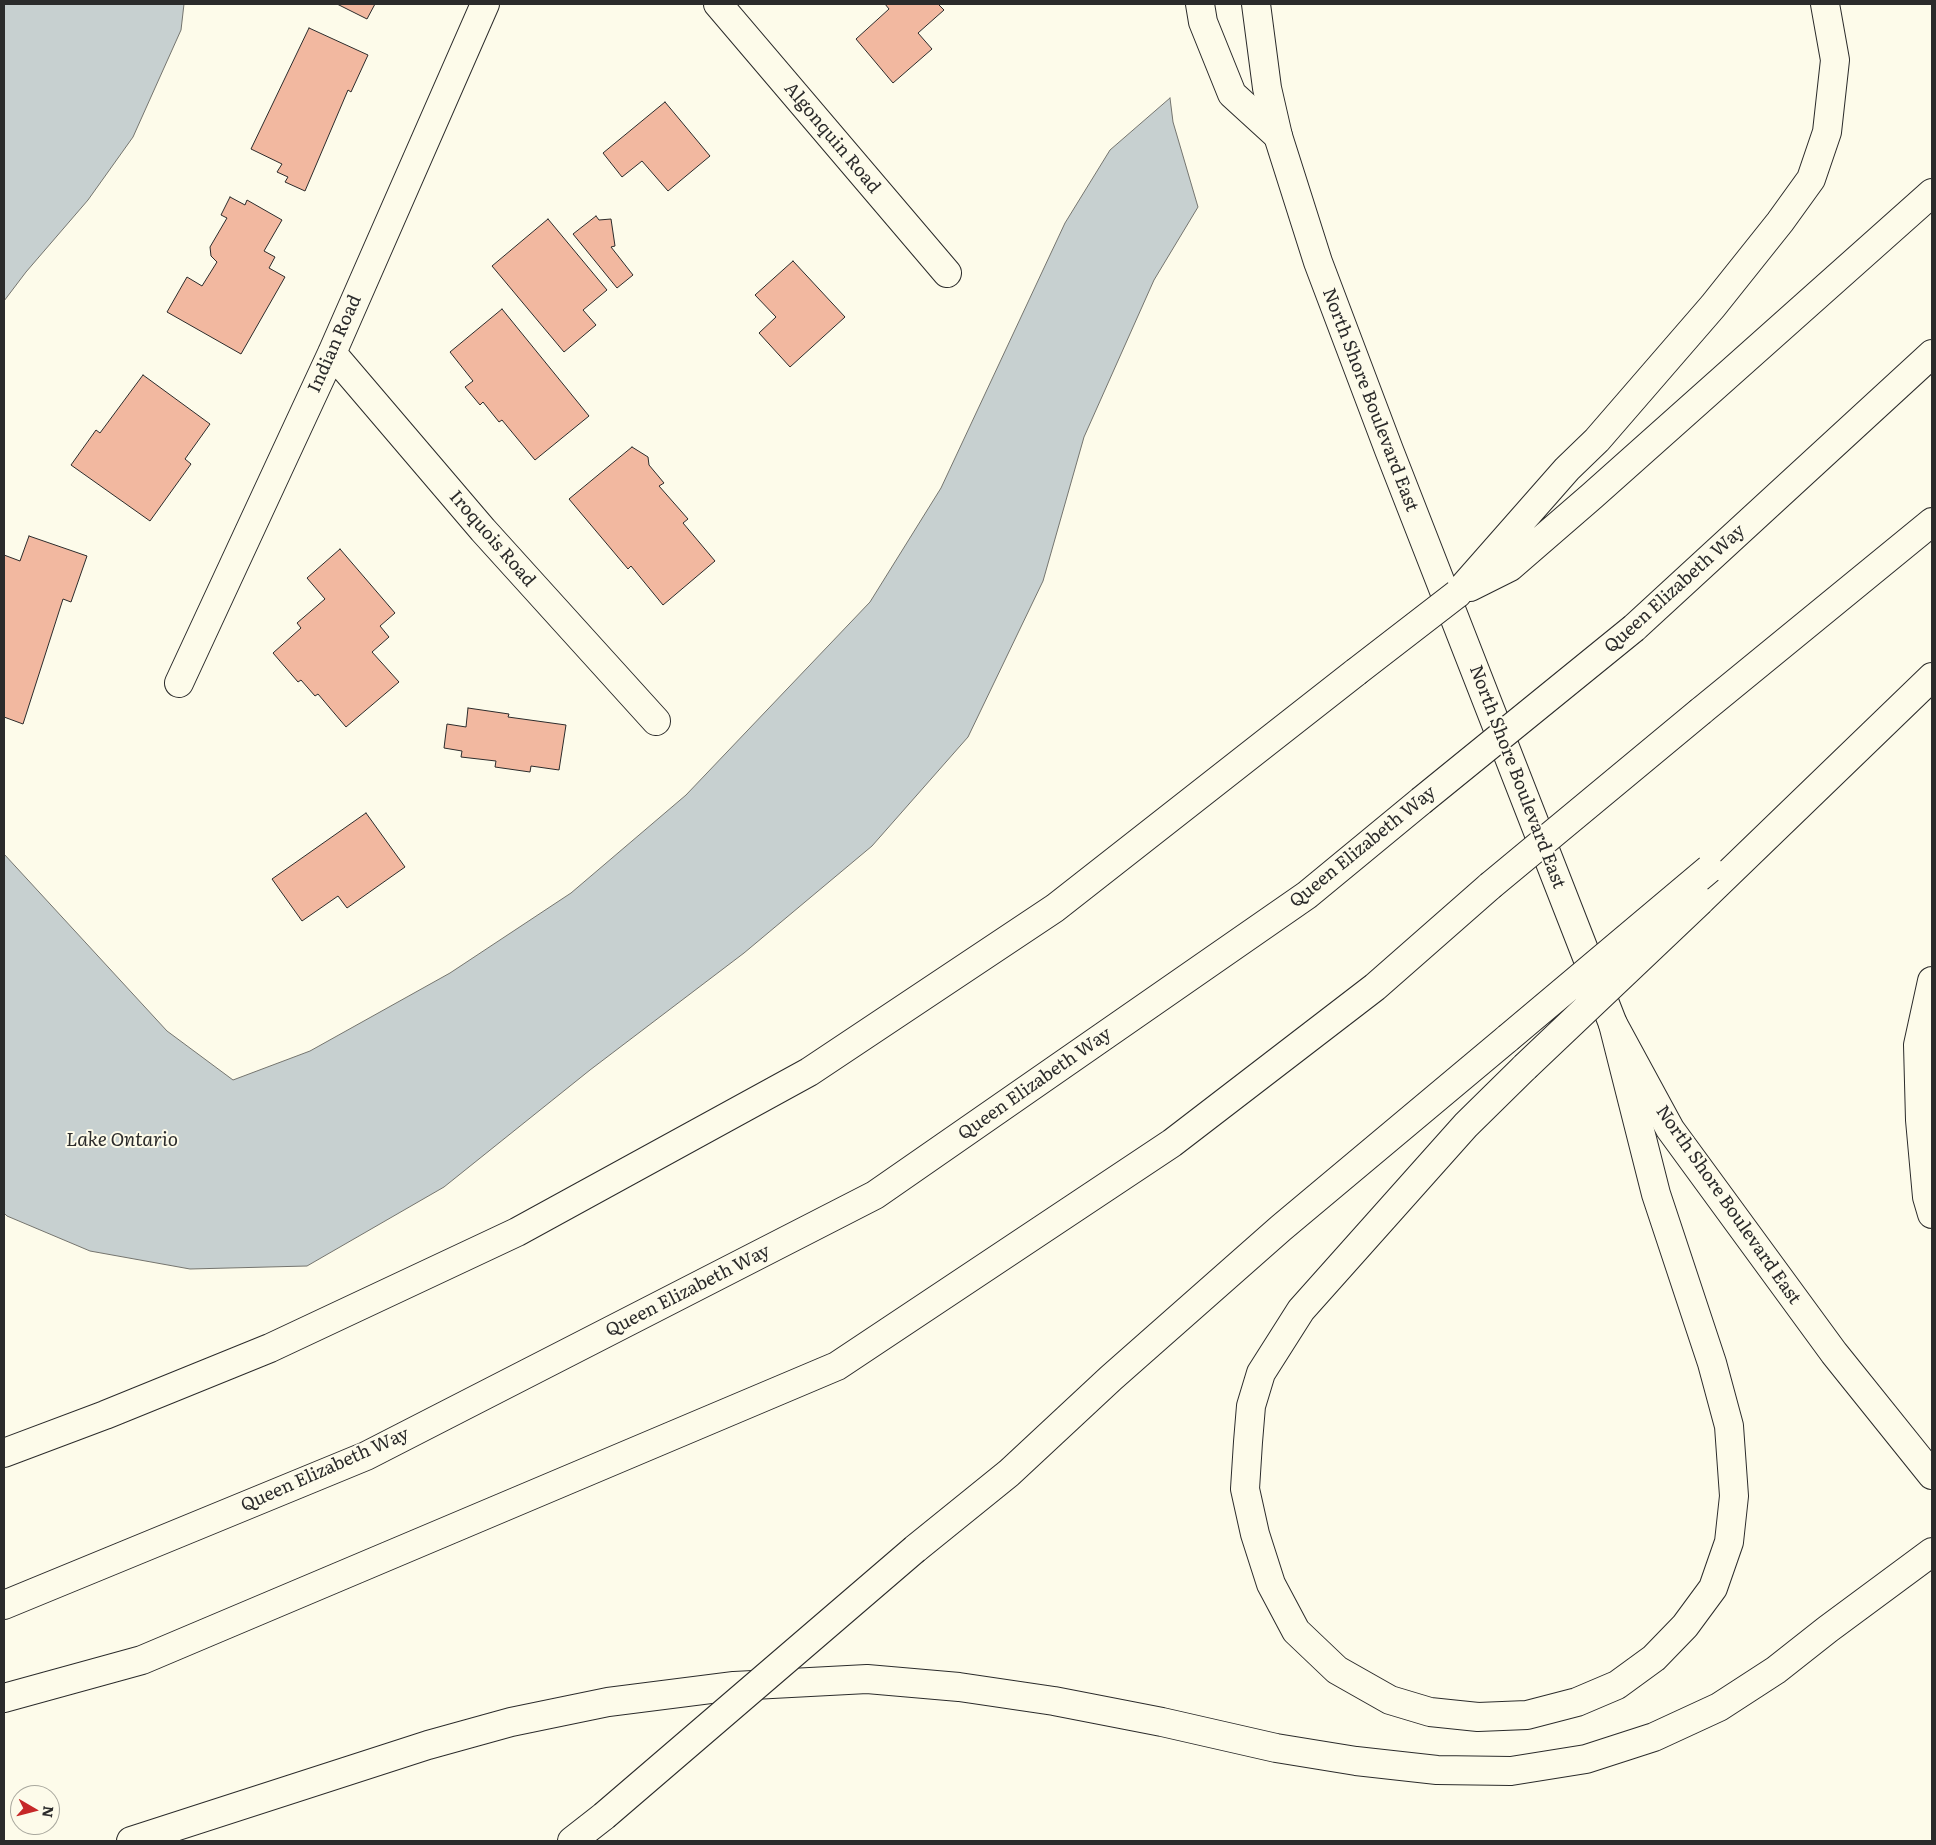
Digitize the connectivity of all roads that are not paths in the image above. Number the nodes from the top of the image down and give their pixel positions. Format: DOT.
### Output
graph roads {
  1 [pos="485,4"];
  2 [pos="718,4"];
  3 [pos="1200,4"];
  4 [pos="1256,4"];
  5 [pos="1825,4"];
  6 [pos="1278,136"];
  7 [pos="1932,193"];
  8 [pos="947,273"];
  9 [pos="332,353"];
  10 [pos="1932,354"];
  11 [pos="1932,522"];
  12 [pos="1457,594"];
  13 [pos="1932,677"];
  14 [pos="179,682"];
  15 [pos="1898,710"];
  16 [pos="656,721"];
  17 [pos="1932,981"];
  18 [pos="1613,1024"];
  19 [pos="1932,1214"];
  20 [pos="4,1453"];
  21 [pos="1932,1475"];
  22 [pos="1932,1552"];
  23 [pos="4,1605"];
  24 [pos="4,1698"];
  25 [pos="131,1841"];
  26 [pos="572,1841"];
  1 -- 9 [label="main road, Indian Road"];
  2 -- 8 [label="main road, Algonquin Road"];
  3 -- 6 [label="main road"];
  4 -- 6 [label="main road, North Shore Boulevard East"];
  5 -- 12 [label="main road"];
  6 -- 18 [label="main road, North Shore Boulevard East"];
  7 -- 12 [label="main road"];
  9 -- 14 [label="main road, Indian Road"];
  9 -- 16 [label="main road, Iroquois Road"];
  10 -- 23 [label="main road, Queen Elizabeth Way, bridge"];
  11 -- 24 [label="main road, bridge"];
  12 -- 20 [label="main road, bridge"];
  13 -- 15 [label="main road"];
  15 -- 18 [label="main road, bridge"];
  15 -- 26 [label="main road, bridge"];
  17 -- 19 [label="main road"];
  18 -- 21 [label="main road, North Shore Boulevard East"];
  22 -- 25 [label="main road"];
}
